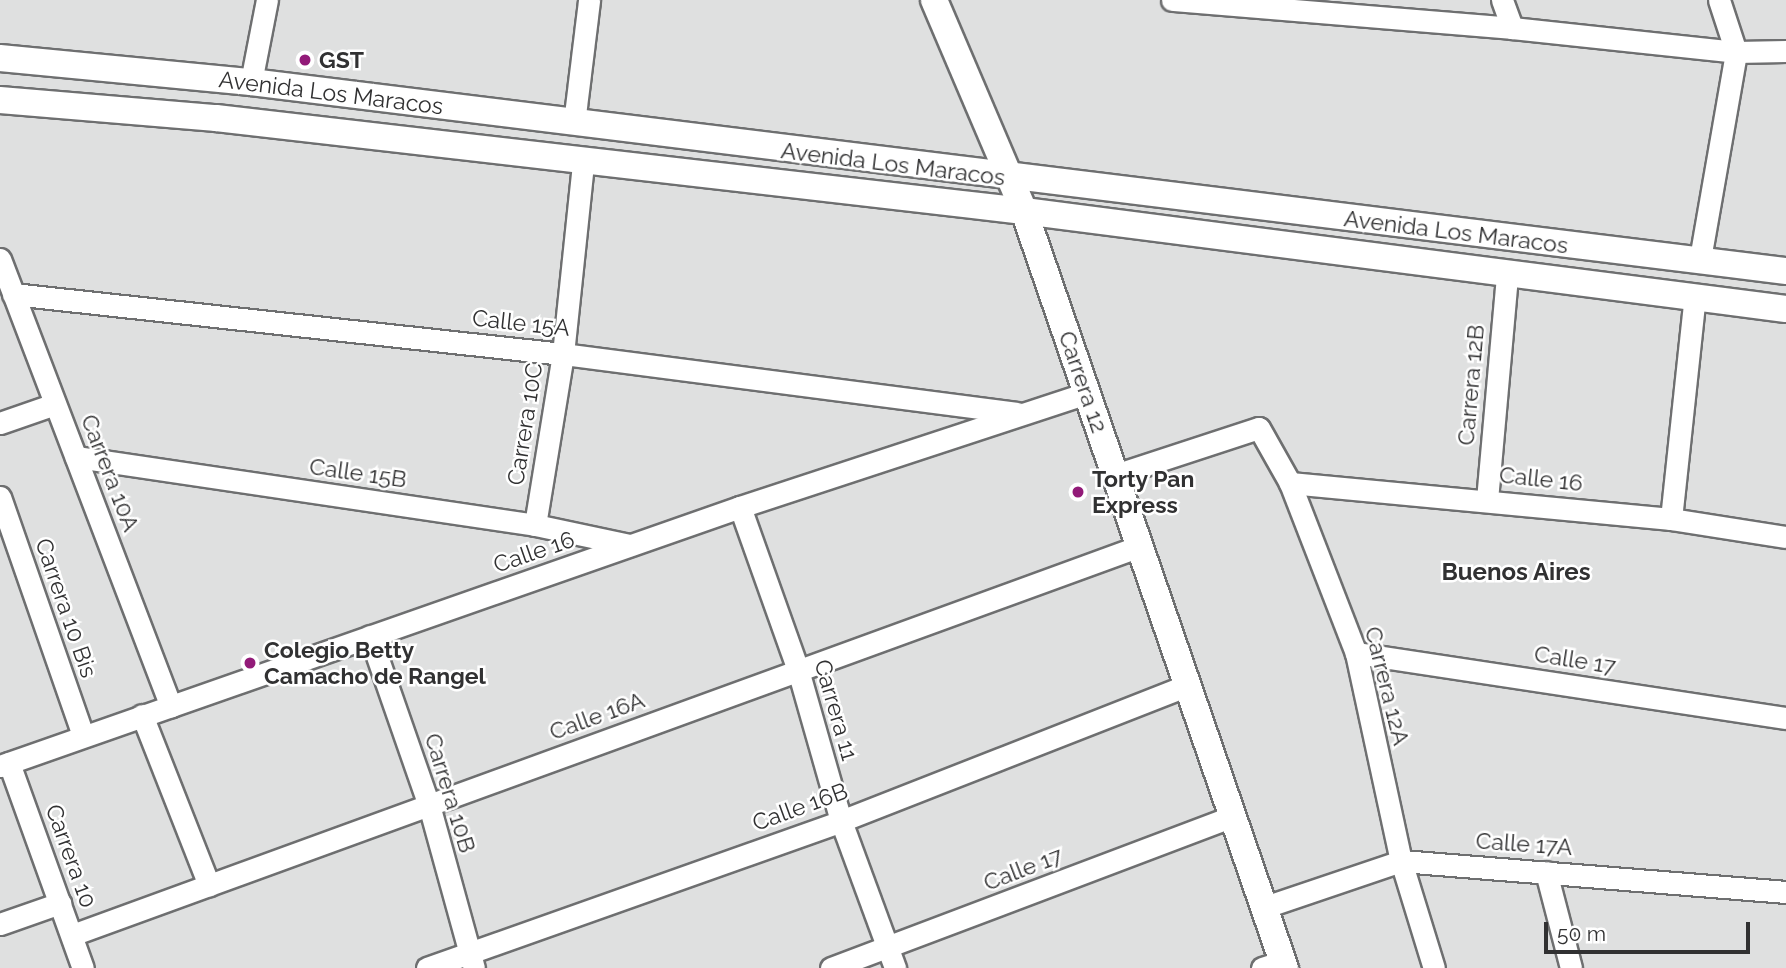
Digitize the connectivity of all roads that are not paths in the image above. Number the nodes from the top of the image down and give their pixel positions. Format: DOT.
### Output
graph roads {
  1 [pos="267,0"];
  2 [pos="589,0"];
  3 [pos="934,0"];
  4 [pos="1172,0"];
  5 [pos="1502,0"];
  6 [pos="1720,0"];
  7 [pos="1512,28"];
  8 [pos="1781,47"];
  9 [pos="1736,52"];
  10 [pos="0,58"];
  11 [pos="251,82"];
  12 [pos="0,100"];
  13 [pos="574,123"];
  14 [pos="583,164"];
  15 [pos="1010,178"];
  16 [pos="1024,211"];
  17 [pos="0,259"];
  18 [pos="1700,260"];
  19 [pos="1786,271"];
  20 [pos="1507,275"];
  21 [pos="13,295"];
  22 [pos="1695,296"];
  23 [pos="1786,309"];
  24 [pos="563,354"];
  25 [pos="1087,393"];
  26 [pos="55,404"];
  27 [pos="1022,414"];
  28 [pos="0,423"];
  29 [pos="76,457"];
  30 [pos="1115,475"];
  31 [pos="1290,483"];
  32 [pos="0,496"];
  33 [pos="1487,500"];
  34 [pos="740,507"];
  35 [pos="1671,519"];
  36 [pos="535,526"];
  37 [pos="1786,537"];
  38 [pos="632,545"];
  39 [pos="1140,545"];
  40 [pos="370,636"];
  41 [pos="1356,653"];
  42 [pos="798,670"];
  43 [pos="1188,685"];
  44 [pos="171,706"];
  45 [pos="142,715"];
  46 [pos="1786,718"];
  47 [pos="83,736"];
  48 [pos="5,764"];
  49 [pos="429,805"];
  50 [pos="1233,816"];
  51 [pos="841,821"];
  52 [pos="1401,861"];
  53 [pos="1546,872"];
  54 [pos="209,885"];
  55 [pos="1786,892"];
  56 [pos="60,903"];
  57 [pos="1265,907"];
  58 [pos="0,925"];
  59 [pos="72,935"];
  60 [pos="891,958"];
  61 [pos="471,960"];
  62 [pos="1277,966"];
  63 [pos="83,968"];
  64 [pos="427,968"];
  65 [pos="831,968"];
  66 [pos="1434,968"];
  67 [pos="1571,968"];
  1 -- 11 [label="street"];
  2 -- 13 [label="street"];
  3 -- 15 [label="street, Carrera 12"];
  4 -- 7 [label="street"];
  5 -- 7 [label="street"];
  6 -- 9 [label="street"];
  7 -- 9 [label="street"];
  8 -- 9 [label="street"];
  9 -- 18 [label="street"];
  10 -- 11 [label="street, Avenida Los Maracos"];
  11 -- 13 [label="street, Avenida Los Maracos"];
  12 -- 14 [label="street, Avenida Los Maracos"];
  13 -- 15 [label="street, Avenida Los Maracos"];
  14 -- 16 [label="street, Avenida Los Maracos"];
  14 -- 24 [label="street, Carrera 10C"];
  15 -- 16 [label="street, Carrera 12"];
  15 -- 18 [label="street, Avenida Los Maracos"];
  16 -- 20 [label="street, Avenida Los Maracos"];
  16 -- 25 [label="street, Carrera 12"];
  17 -- 21 [label="street, Carrera 10A"];
  18 -- 19 [label="street, Avenida Los Maracos"];
  20 -- 22 [label="street, Avenida Los Maracos"];
  20 -- 33 [label="street, Carrera 12B"];
  21 -- 24 [label="street, Calle 15A"];
  21 -- 26 [label="street, Carrera 10A"];
  22 -- 23 [label="street, Avenida Los Maracos"];
  22 -- 35 [label="street"];
  24 -- 27 [label="street, Calle 15A"];
  24 -- 36 [label="street, Carrera 10C"];
  25 -- 27 [label="street, Calle 16"];
  25 -- 30 [label="street, Carrera 12"];
  26 -- 28 [label="street"];
  26 -- 29 [label="street, Carrera 10A"];
  27 -- 34 [label="street, Calle 16"];
  29 -- 36 [label="street, Calle 15B"];
  29 -- 44 [label="street, Carrera 10A"];
  30 -- 31 [label="street, Carrera 12A"];
  30 -- 39 [label="street, Carrera 12"];
  31 -- 33 [label="street, Calle 16"];
  31 -- 41 [label="street, Carrera 12A"];
  32 -- 47 [label="street, Carrera 10 Bis"];
  33 -- 35 [label="street, Calle 16"];
  34 -- 38 [label="street, Calle 16"];
  34 -- 42 [label="street, Carrera 11"];
  35 -- 37 [label="street, Calle 16"];
  36 -- 38 [label="street, Calle 15B"];
  38 -- 40 [label="street, Calle 16"];
  39 -- 42 [label="street, Calle 16A"];
  39 -- 43 [label="street, Carrera 12"];
  40 -- 44 [label="street, Calle 16"];
  40 -- 49 [label="street, Carrera 10B"];
  41 -- 46 [label="street, Calle 17"];
  41 -- 52 [label="street, Carrera 12A"];
  42 -- 49 [label="street, Calle 16A"];
  42 -- 51 [label="street, Carrera 11"];
  43 -- 50 [label="street, Carrera 12"];
  43 -- 51 [label="street, Calle 16B"];
  44 -- 45 [label="street, Calle 16"];
  45 -- 47 [label="street, Calle 16"];
  45 -- 54 [label="street"];
  47 -- 48 [label="street, Calle 16"];
  48 -- 56 [label="street, Carrera 10"];
  49 -- 54 [label="street, Calle 16A"];
  49 -- 61 [label="street, Carrera 10B"];
  50 -- 57 [label="street, Carrera 12"];
  50 -- 60 [label="street, Calle 17"];
  51 -- 60 [label="street, Carrera 11"];
  51 -- 61 [label="street, Calle 16B"];
  52 -- 53 [label="street, Calle 17A"];
  52 -- 57 [label="street, Calle 17A"];
  52 -- 66 [label="street, Carrera 12A"];
  53 -- 55 [label="street, Calle 17A"];
  53 -- 67 [label="street"];
  54 -- 59 [label="street, Calle 16A"];
  56 -- 58 [label="street"];
  56 -- 59 [label="street, Carrera 10"];
  57 -- 62 [label="street, Carrera 12"];
  59 -- 63 [label="street, Carrera 10"];
  60 -- 65 [label="street, Calle 17"];
  61 -- 64 [label="street, Calle 16B"];
}
